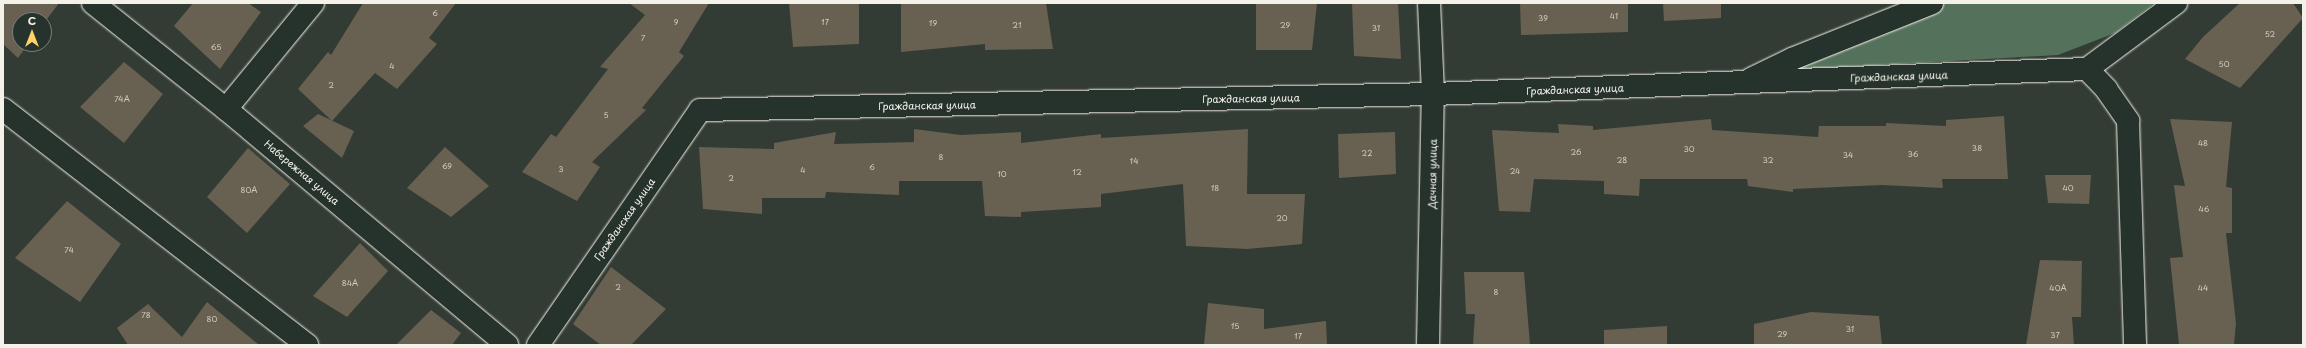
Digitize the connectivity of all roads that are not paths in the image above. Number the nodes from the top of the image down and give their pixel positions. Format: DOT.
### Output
graph roads {
  1 [pos="93,3"];
  2 [pos="313,3"];
  3 [pos="1429,3"];
  4 [pos="1932,3"];
  5 [pos="2176,3"];
  6 [pos="2087,69"];
  7 [pos="1744,82"];
  8 [pos="1433,94"];
  9 [pos="3,109"];
  10 [pos="226,109"];
  11 [pos="307,345"];
  12 [pos="507,345"];
  13 [pos="538,345"];
  14 [pos="1428,345"];
  15 [pos="2135,345"];
  1 -- 10 [label="street, Набережная улица"];
  2 -- 10 [label="street"];
  3 -- 8 [label="street, Дачная улица"];
  4 -- 7 [label="street"];
  5 -- 6 [label="street"];
  6 -- 7 [label="street, Гражданская улица"];
  6 -- 15 [label="street"];
  7 -- 8 [label="street, Гражданская улица"];
  8 -- 13 [label="street, Гражданская улица"];
  8 -- 14 [label="street, Дачная улица"];
  9 -- 11 [label="street"];
  10 -- 12 [label="street, Набережная улица"];
}
